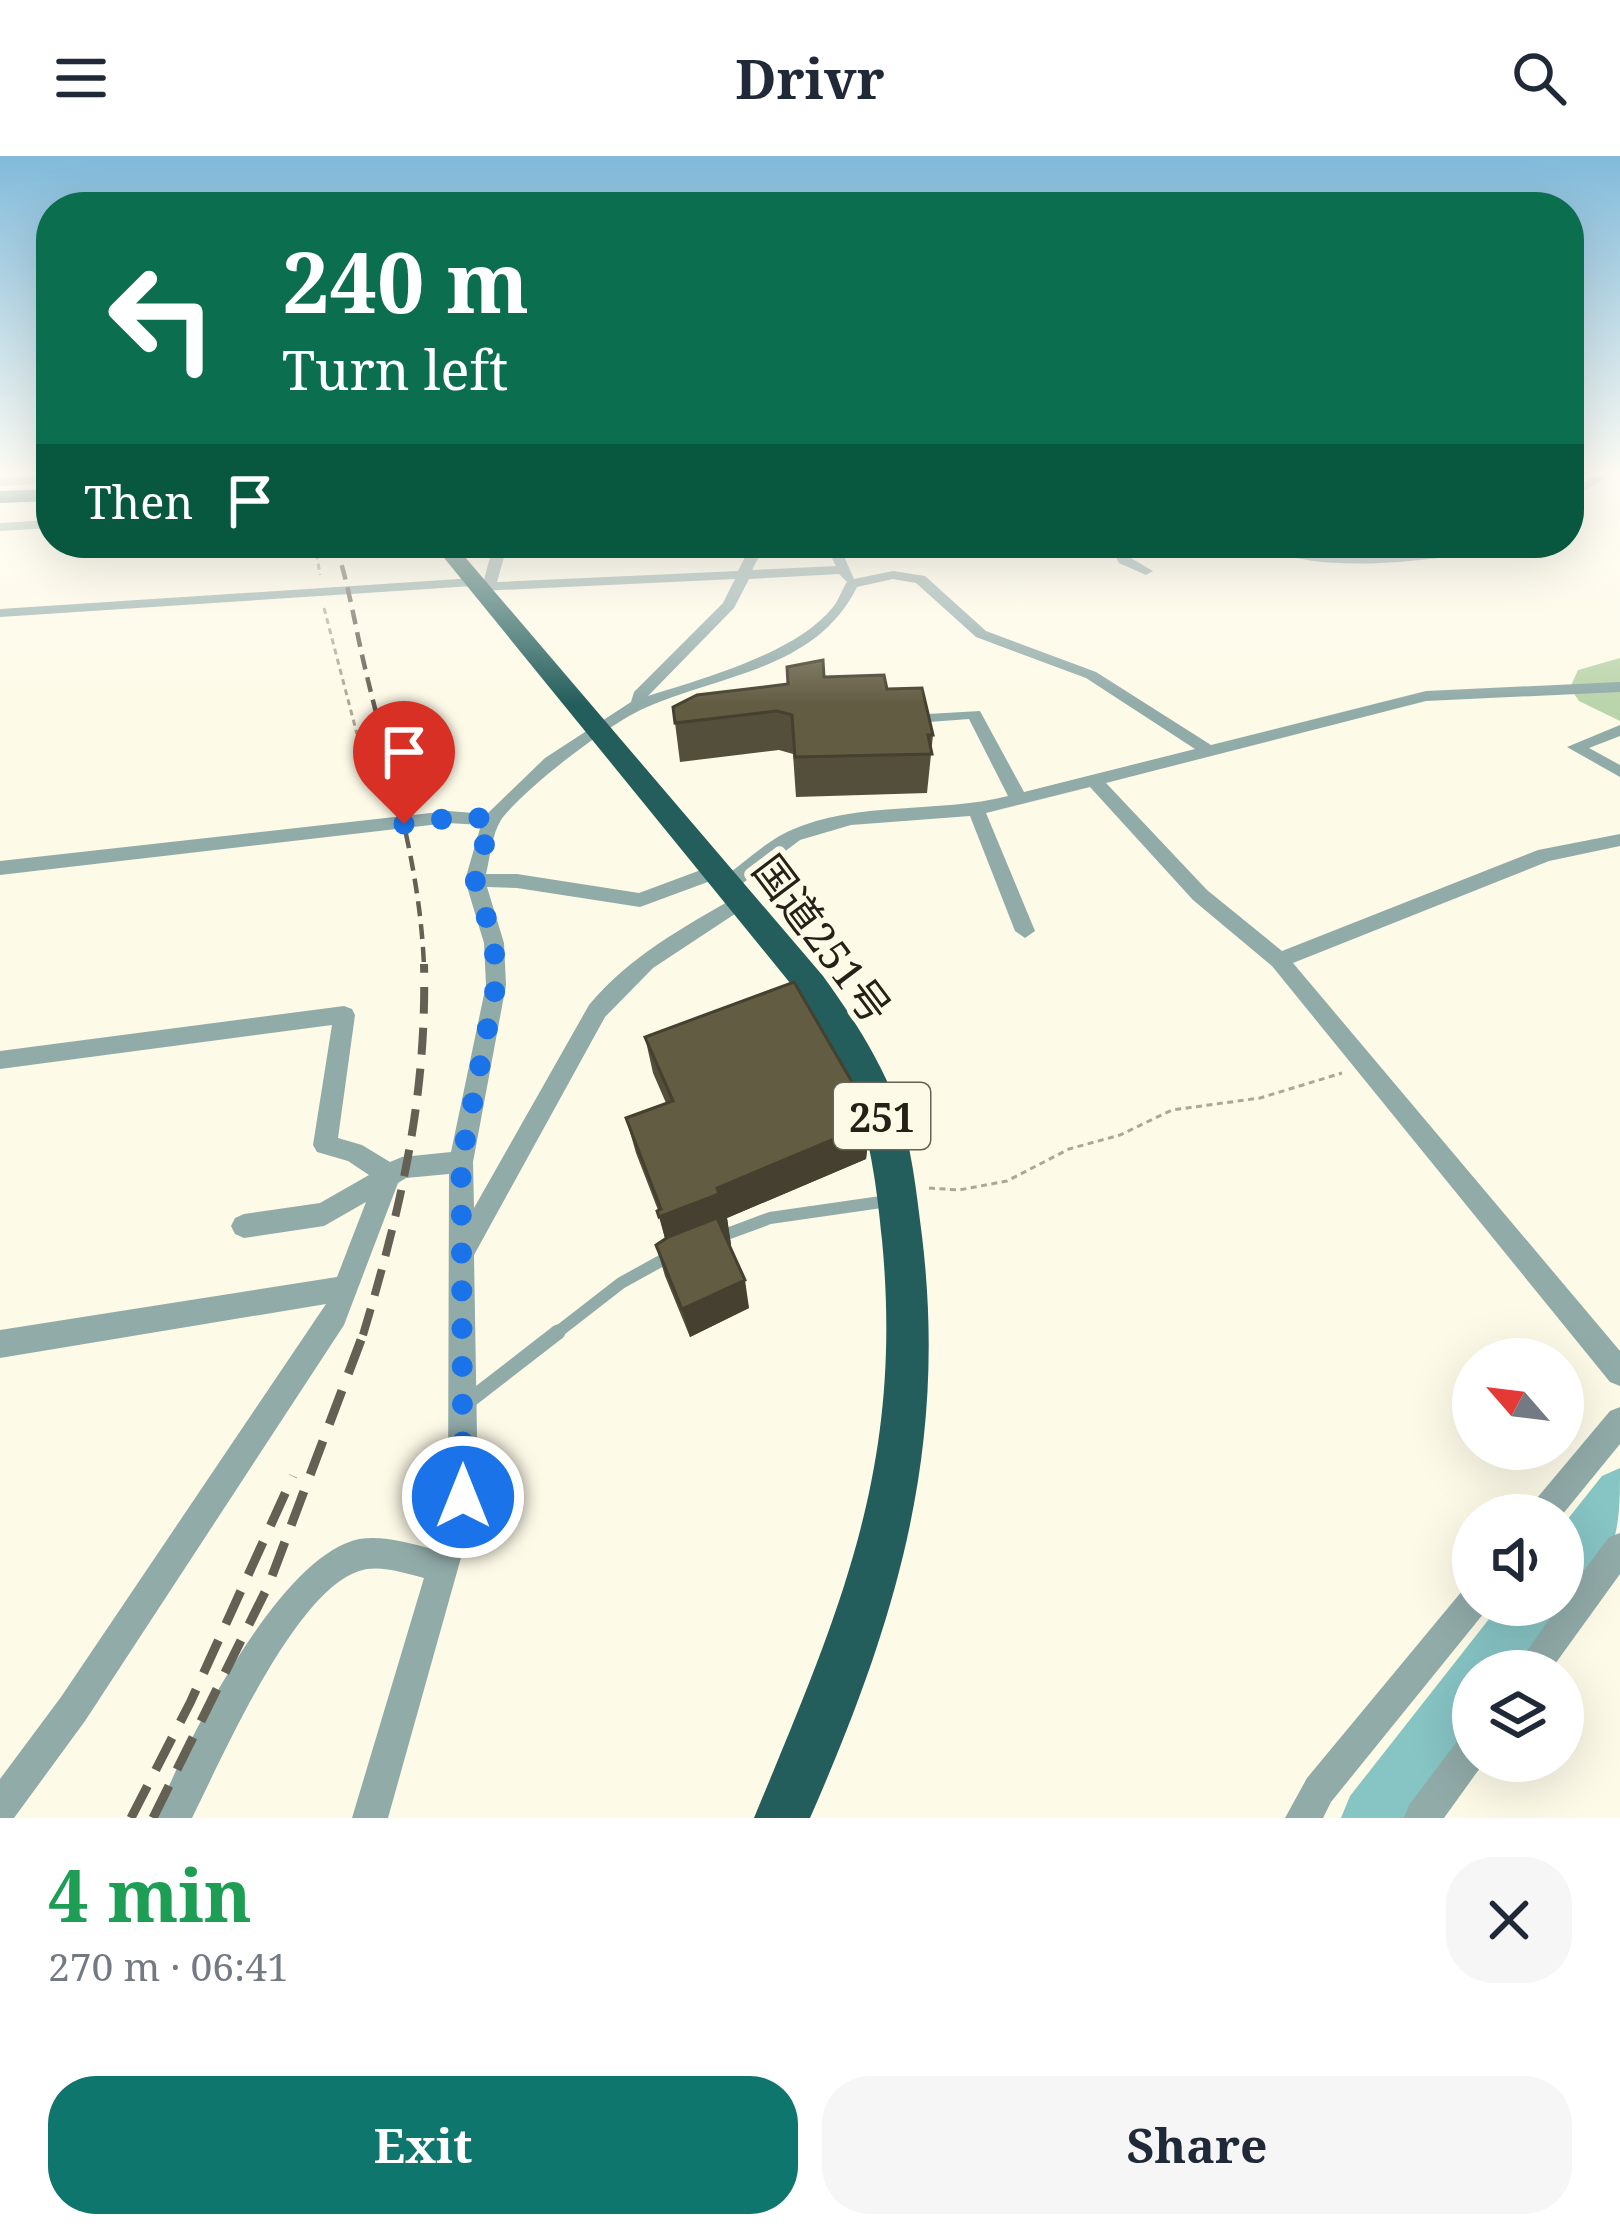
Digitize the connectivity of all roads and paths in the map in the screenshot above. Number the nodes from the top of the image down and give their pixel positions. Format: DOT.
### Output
graph roads {
  1 [pos="316,558"];
  2 [pos="456,558"];
  3 [pos="494,558"];
  4 [pos="751,558"];
  5 [pos="838,558"];
  6 [pos="1123,558"];
  7 [pos="1146,571"];
  8 [pos="743,573"];
  9 [pos="847,577"];
  10 [pos="481,584"];
  11 [pos="319,589"];
  12 [pos="0,614"];
  13 [pos="1620,687"];
  14 [pos="639,704"];
  15 [pos="916,718"];
  16 [pos="598,730"];
  17 [pos="1620,730"];
  18 [pos="358,734"];
  19 [pos="1209,751"];
  20 [pos="1620,772"];
  21 [pos="1094,782"];
  22 [pos="1019,800"];
  23 [pos="976,810"];
  24 [pos="491,820"];
  25 [pos="1620,840"];
  26 [pos="0,868"];
  27 [pos="475,880"];
  28 [pos="730,886"];
  29 [pos="1025,931"];
  30 [pos="1280,960"];
  31 [pos="0,1060"];
  32 [pos="1365,1067"];
  33 [pos="461,1162"];
  34 [pos="389,1174"];
  35 [pos="898,1193"];
  36 [pos="244,1226"];
  37 [pos="694,1247"];
  38 [pos="675,1254"];
  39 [pos="460,1256"];
  40 [pos="347,1288"];
  41 [pos="0,1344"];
  42 [pos="1620,1372"];
  43 [pos="463,1406"];
  44 [pos="1620,1421"];
  45 [pos="1560,1494"];
  46 [pos="1620,1548"];
  47 [pos="445,1567"];
  48 [pos="1453,1626"];
  49 [pos="1545,1650"];
  50 [pos="15,1771"];
  51 [pos="1452,1777"];
  52 [pos="0,1808"];
  53 [pos="172,1818"];
  54 [pos="370,1818"];
  55 [pos="782,1818"];
  56 [pos="1303,1818"];
  57 [pos="1422,1818"];
  1 -- 11 [label="path"];
  2 -- 10 [label="highway, 国道251号 / 251"];
  3 -- 10 [label="street"];
  4 -- 8 [label="street"];
  5 -- 9 [label="street"];
  6 -- 7 [label="street"];
  8 -- 9 [label="street"];
  8 -- 10 [label="street"];
  8 -- 14 [label="street"];
  9 -- 14 [label="street"];
  9 -- 19 [label="street"];
  10 -- 11 [label="street"];
  10 -- 16 [label="highway, 国道251号 / 251"];
  11 -- 12 [label="street"];
  11 -- 18 [label="path"];
  13 -- 19 [label="street"];
  14 -- 16 [label="street"];
  15 -- 22 [label="street"];
  16 -- 24 [label="street"];
  16 -- 28 [label="highway, 国道251号 / 251"];
  17 -- 20 [label="street"];
  19 -- 21 [label="street"];
  21 -- 22 [label="street"];
  21 -- 30 [label="street"];
  22 -- 23 [label="street"];
  23 -- 28 [label="street"];
  23 -- 29 [label="street"];
  24 -- 26 [label="street"];
  24 -- 27 [label="street"];
  25 -- 30 [label="street"];
  27 -- 28 [label="street"];
  27 -- 33 [label="street"];
  28 -- 35 [label="highway, 国道251号 / 251"];
  28 -- 39 [label="street"];
  30 -- 32 [label="street"];
  31 -- 34 [label="street"];
  32 -- 35 [label="path"];
  32 -- 42 [label="street"];
  33 -- 34 [label="street"];
  33 -- 39 [label="street"];
  34 -- 36 [label="street"];
  34 -- 40 [label="street"];
  35 -- 37 [label="lane"];
  35 -- 55 [label="highway, 国道251号 / 251"];
  38 -- 43 [label="lane"];
  39 -- 43 [label="street"];
  40 -- 41 [label="street"];
  40 -- 50 [label="street"];
  43 -- 47 [label="street"];
  44 -- 45 [label="street"];
  46 -- 49 [label="street"];
  47 -- 53 [label="street"];
  47 -- 54 [label="street"];
  48 -- 56 [label="street"];
  50 -- 52 [label="street"];
  51 -- 57 [label="street"];
}
